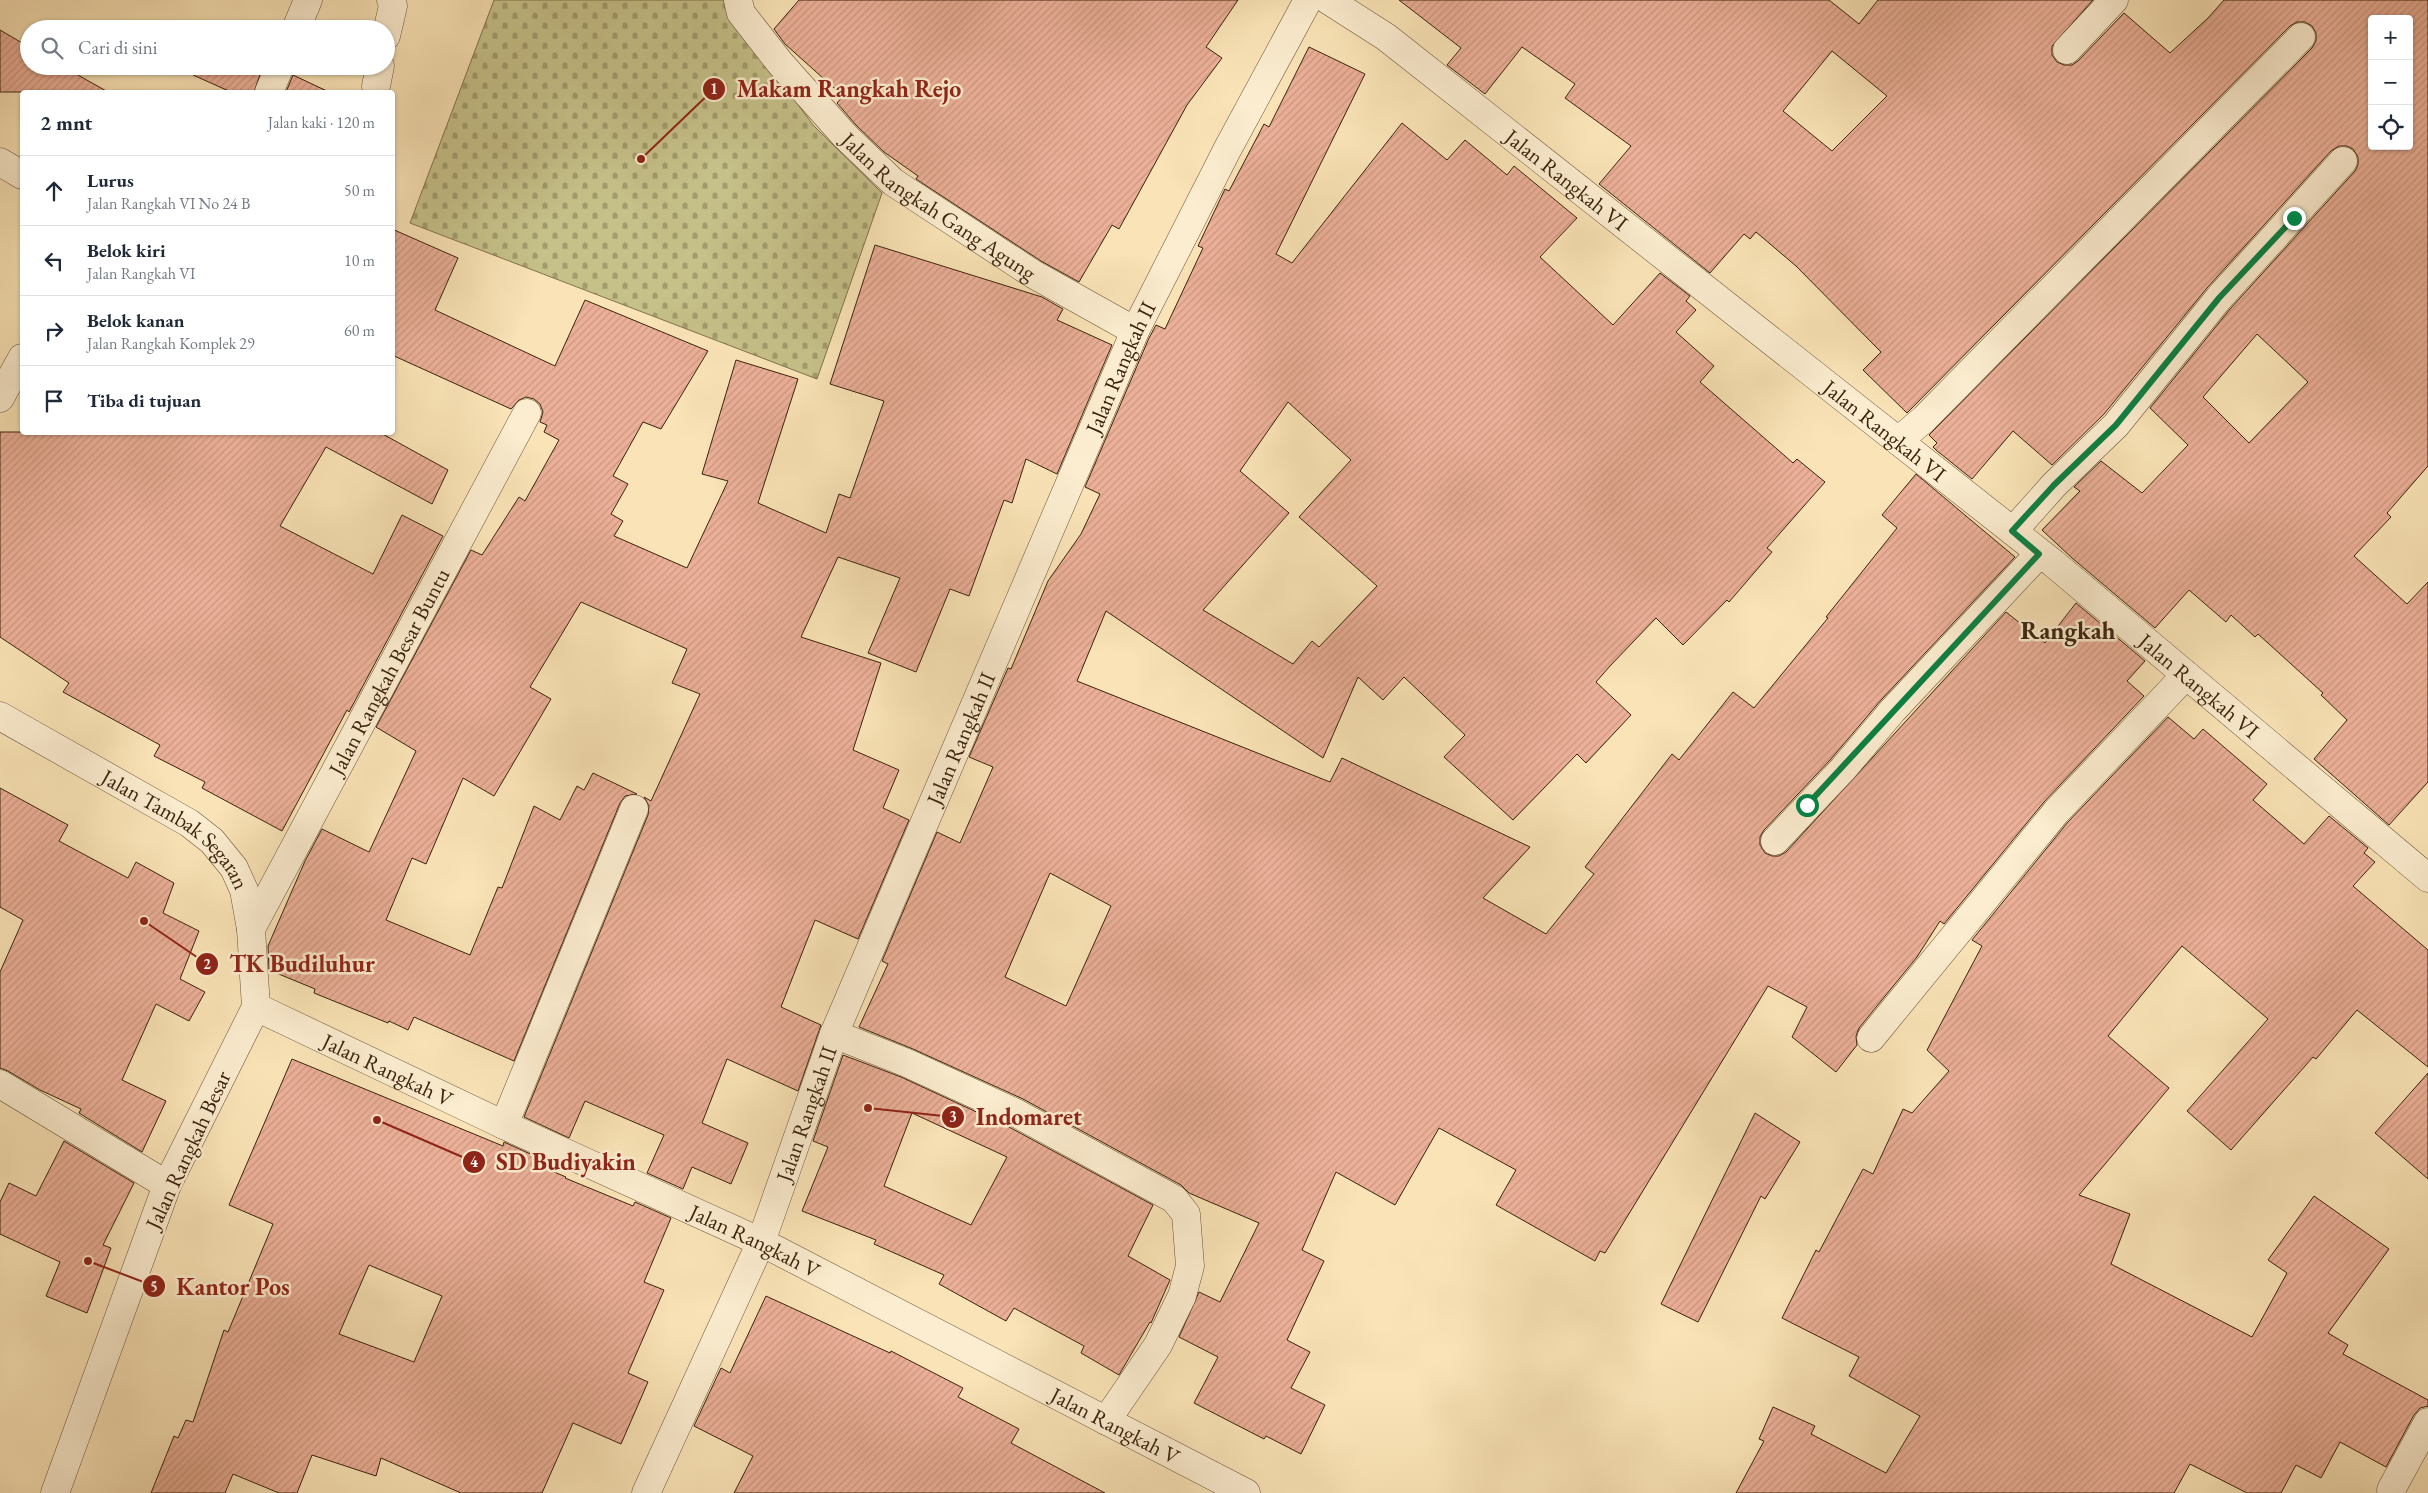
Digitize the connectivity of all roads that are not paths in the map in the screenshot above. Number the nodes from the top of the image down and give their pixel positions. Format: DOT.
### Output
graph roads {
  1 [pos="308,0"];
  2 [pos="391,0"];
  3 [pos="738,0"];
  4 [pos="1328,0"];
  5 [pos="2114,0"];
  6 [pos="1299,4"];
  7 [pos="300,20"];
  8 [pos="389,20"];
  9 [pos="2301,37"];
  10 [pos="2067,50"];
  11 [pos="276,75"];
  12 [pos="270,90"];
  13 [pos="2343,161"];
  14 [pos="0,162"];
  15 [pos="20,175"];
  16 [pos="1135,331"];
  17 [pos="20,362"];
  18 [pos="0,398"];
  19 [pos="527,413"];
  20 [pos="1898,441"];
  21 [pos="2012,531"];
  22 [pos="2039,554"];
  23 [pos="2186,675"];
  24 [pos="0,716"];
  25 [pos="634,809"];
  26 [pos="1774,841"];
  27 [pos="2428,878"];
  28 [pos="251,929"];
  29 [pos="256,1006"];
  30 [pos="834,1034"];
  31 [pos="1871,1038"];
  32 [pos="0,1084"];
  33 [pos="504,1125"];
  34 [pos="167,1185"];
  35 [pos="761,1242"];
  36 [pos="1106,1421"];
  37 [pos="2428,1422"];
  38 [pos="2391,1490"];
  39 [pos="55,1493"];
  40 [pos="646,1493"];
  41 [pos="1246,1493"];
  1 -- 7 [label="street"];
  2 -- 8 [label="street"];
  3 -- 16 [label="street, Jalan Rangkah Gang Agung"];
  4 -- 20 [label="street, Jalan Rangkah VI"];
  5 -- 10 [label="street"];
  6 -- 16 [label="street, Jalan Rangkah II"];
  9 -- 20 [label="street"];
  11 -- 12 [label="street"];
  13 -- 21 [label="street"];
  14 -- 15 [label="street"];
  16 -- 30 [label="street, Jalan Rangkah II"];
  17 -- 18 [label="street"];
  19 -- 28 [label="street, Jalan Rangkah Besar Buntu"];
  20 -- 21 [label="street, Jalan Rangkah VI"];
  21 -- 22 [label="street, Jalan Rangkah VI"];
  22 -- 23 [label="street, Jalan Rangkah VI"];
  22 -- 26 [label="street"];
  23 -- 27 [label="street, Jalan Rangkah VI"];
  23 -- 31 [label="street"];
  24 -- 28 [label="street, Jalan Tambak Segaran"];
  25 -- 33 [label="street"];
  28 -- 29 [label="street, Jalan Tambak Segaran"];
  29 -- 33 [label="street, Jalan Rangkah V"];
  29 -- 34 [label="street, Jalan Rangkah Besar"];
  30 -- 35 [label="street, Jalan Rangkah II"];
  30 -- 36 [label="street"];
  32 -- 34 [label="street"];
  33 -- 35 [label="street, Jalan Rangkah V"];
  34 -- 39 [label="street, Jalan Rangkah Besar"];
  35 -- 36 [label="street, Jalan Rangkah V"];
  35 -- 40 [label="street, Jalan Rangkah II"];
  36 -- 41 [label="street, Jalan Rangkah V"];
  37 -- 38 [label="street"];
}
